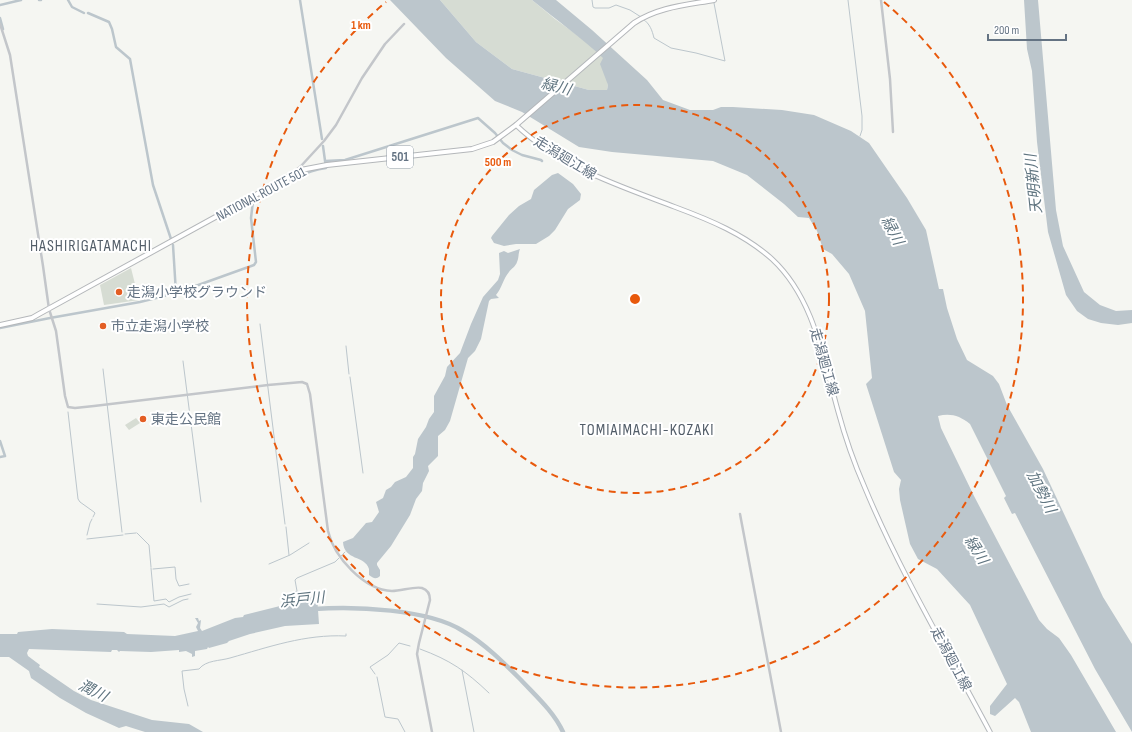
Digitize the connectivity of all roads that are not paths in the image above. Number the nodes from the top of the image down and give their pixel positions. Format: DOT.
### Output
graph roads {
  1 [pos="681,0"];
  2 [pos="714,0"];
  3 [pos="881,0"];
  4 [pos="682,6"];
  5 [pos="0,24"];
  6 [pos="404,24"];
  7 [pos="517,125"];
  8 [pos="893,132"];
  9 [pos="286,178"];
  10 [pos="49,309"];
  11 [pos="0,325"];
  12 [pos="740,514"];
  13 [pos="432,732"];
  14 [pos="781,732"];
  15 [pos="990,732"];
  1 -- 4 [label="street"];
  2 -- 4 [label="highway, NATIONAL ROUTE 501 / 501"];
  3 -- 8 [label="street"];
  4 -- 7 [label="highway, NATIONAL ROUTE 501 / 501"];
  5 -- 10 [label="street"];
  6 -- 9 [label="street"];
  7 -- 9 [label="highway, NATIONAL ROUTE 501 / 501"];
  7 -- 15 [label="main road, 走潟廻江線"];
  9 -- 10 [label="highway, NATIONAL ROUTE 501 / 501"];
  10 -- 11 [label="highway, NATIONAL ROUTE 501 / 501"];
  10 -- 13 [label="street"];
  12 -- 14 [label="street"];
}
